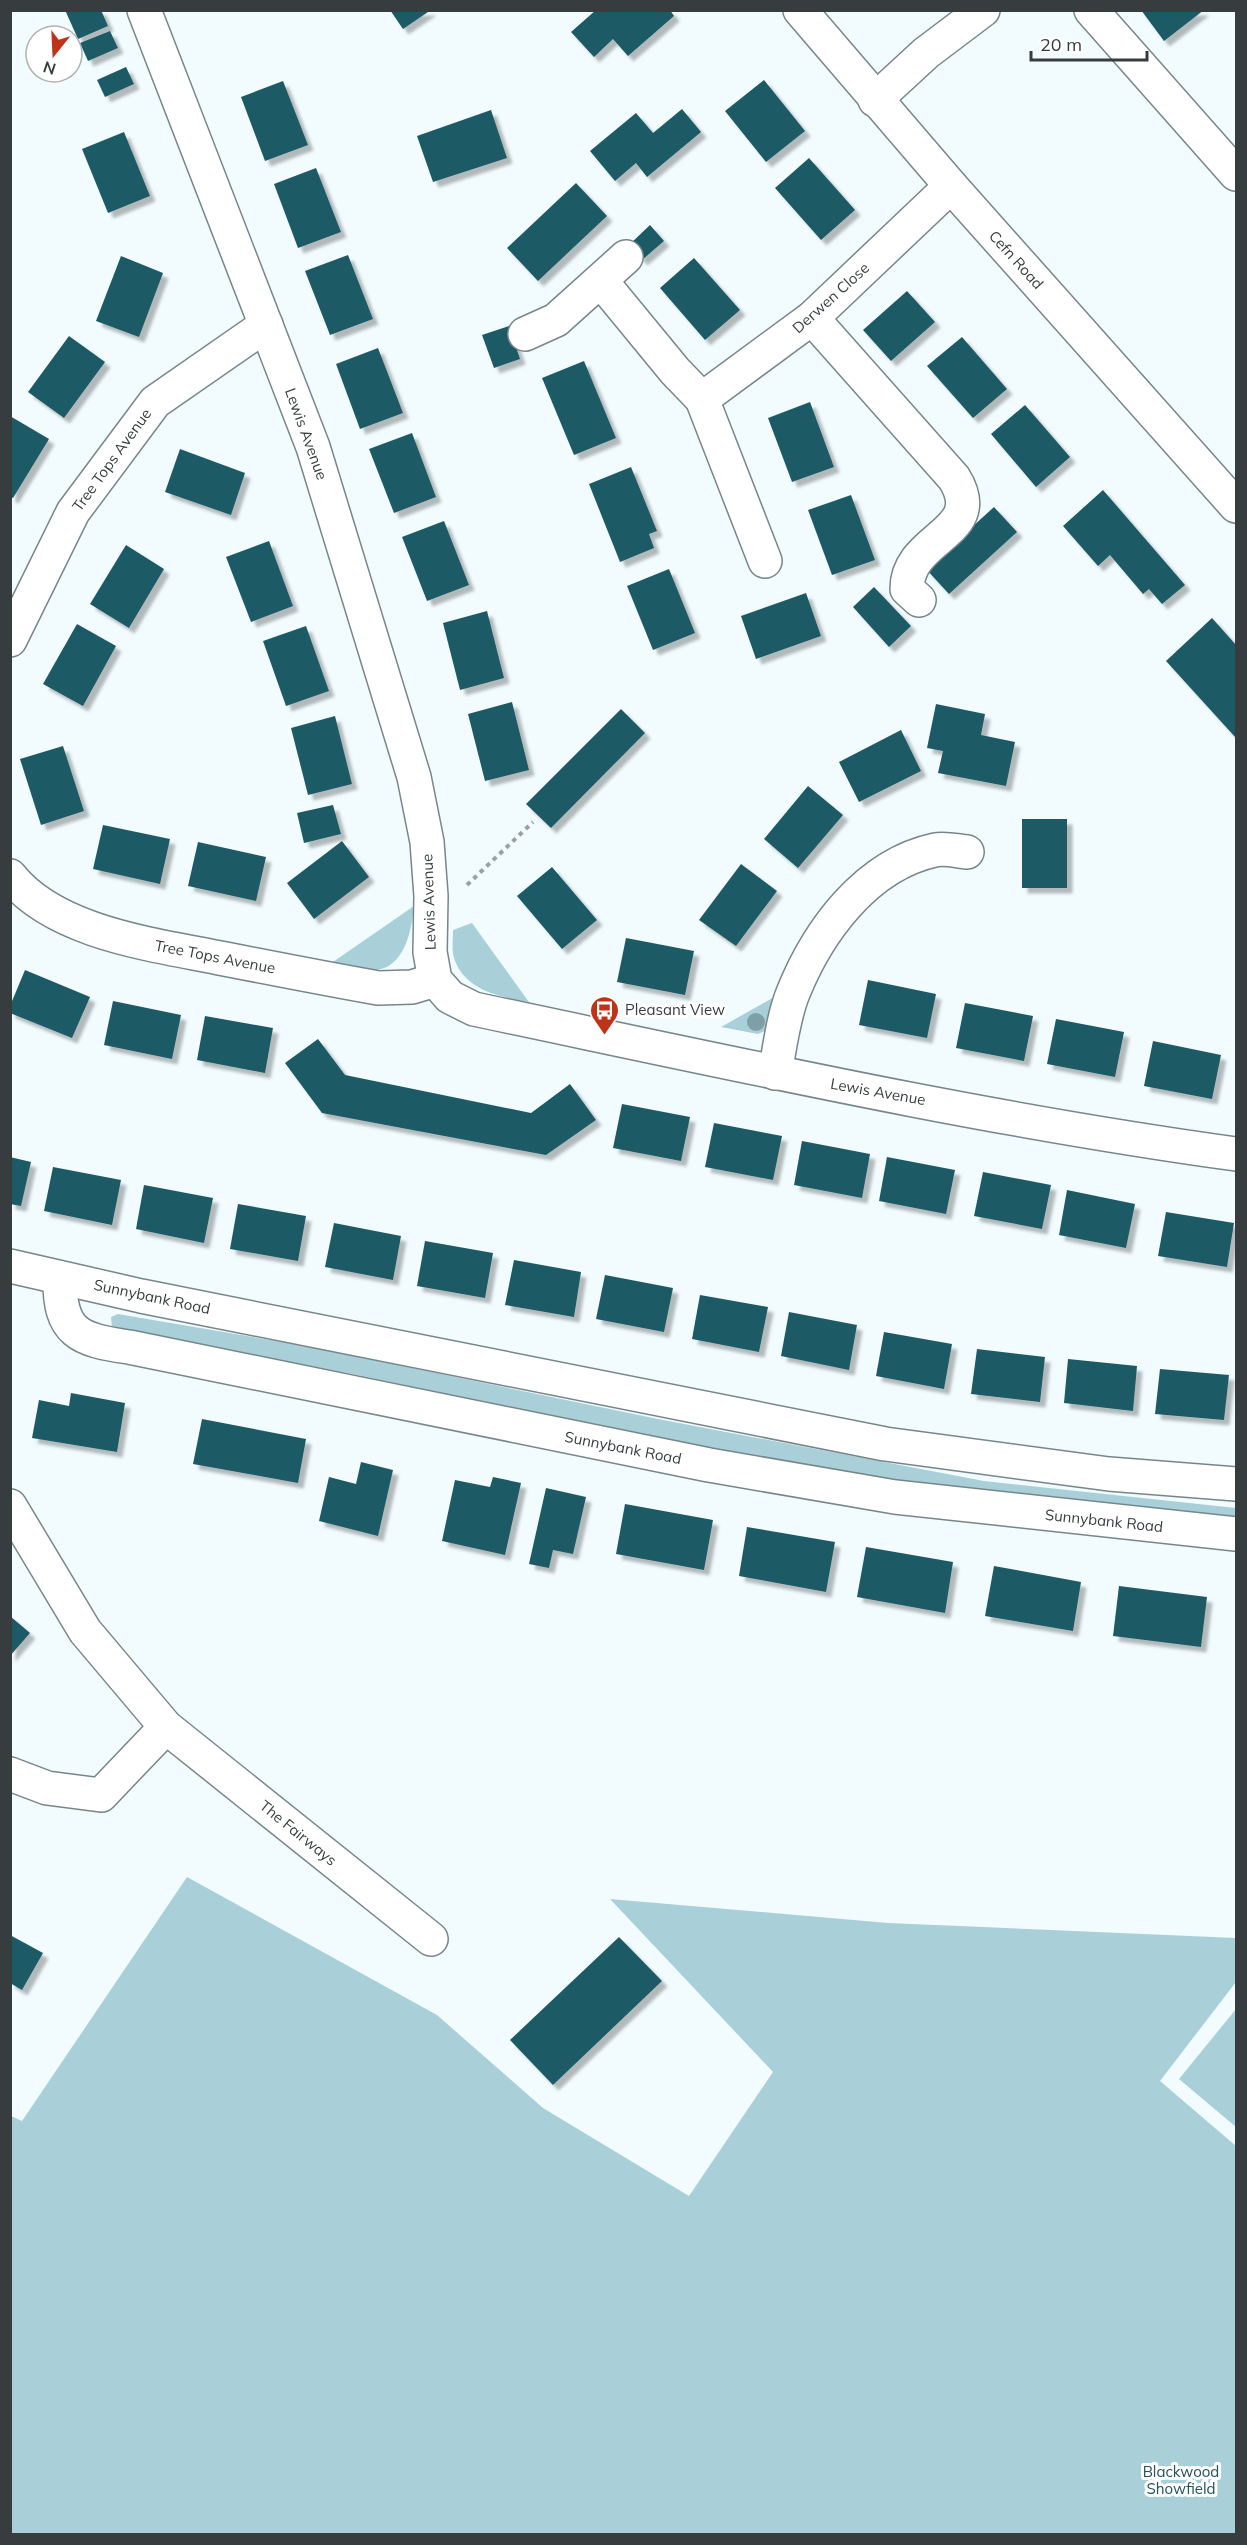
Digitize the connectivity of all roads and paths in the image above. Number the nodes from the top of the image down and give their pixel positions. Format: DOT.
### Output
graph roads {
  1 [pos="144,10"];
  2 [pos="800,10"];
  3 [pos="983,10"];
  4 [pos="1091,10"];
  5 [pos="875,100"];
  6 [pos="1236,174"];
  7 [pos="951,186"];
  8 [pos="626,257"];
  9 [pos="601,281"];
  10 [pos="812,318"];
  11 [pos="266,325"];
  12 [pos="525,334"];
  13 [pos="702,399"];
  14 [pos="1236,506"];
  15 [pos="765,561"];
  16 [pos="919,600"];
  17 [pos="10,640"];
  18 [pos="533,822"];
  19 [pos="967,852"];
  20 [pos="10,876"];
  21 [pos="462,890"];
  22 [pos="435,980"];
  23 [pos="775,1073"];
  24 [pos="1236,1154"];
  25 [pos="10,1266"];
  26 [pos="60,1278"];
  27 [pos="1236,1485"];
  28 [pos="10,1506"];
  29 [pos="1236,1534"];
  30 [pos="166,1727"];
  31 [pos="10,1774"];
  32 [pos="430,1939"];
  1 -- 11 [label="street, Lewis Avenue"];
  2 -- 5 [label="street, Cefn Road"];
  3 -- 5 [label="street"];
  4 -- 6 [label="street"];
  5 -- 7 [label="street, Cefn Road"];
  7 -- 10 [label="street, Derwen Close"];
  7 -- 14 [label="street, Cefn Road"];
  8 -- 9 [label="street"];
  9 -- 12 [label="street"];
  9 -- 13 [label="street"];
  10 -- 13 [label="street, Derwen Close"];
  10 -- 16 [label="street"];
  11 -- 17 [label="street, Tree Tops Avenue"];
  11 -- 22 [label="street, Lewis Avenue"];
  13 -- 15 [label="street"];
  18 -- 21 [label="path"];
  19 -- 23 [label="street"];
  20 -- 22 [label="street, Tree Tops Avenue"];
  22 -- 23 [label="street, Lewis Avenue"];
  23 -- 24 [label="street, Lewis Avenue"];
  25 -- 26 [label="street, Sunnybank Road"];
  26 -- 27 [label="street, Sunnybank Road"];
  26 -- 29 [label="street, Sunnybank Road"];
  28 -- 30 [label="street, The Fairways"];
  30 -- 31 [label="street"];
  30 -- 32 [label="street, The Fairways"];
}
